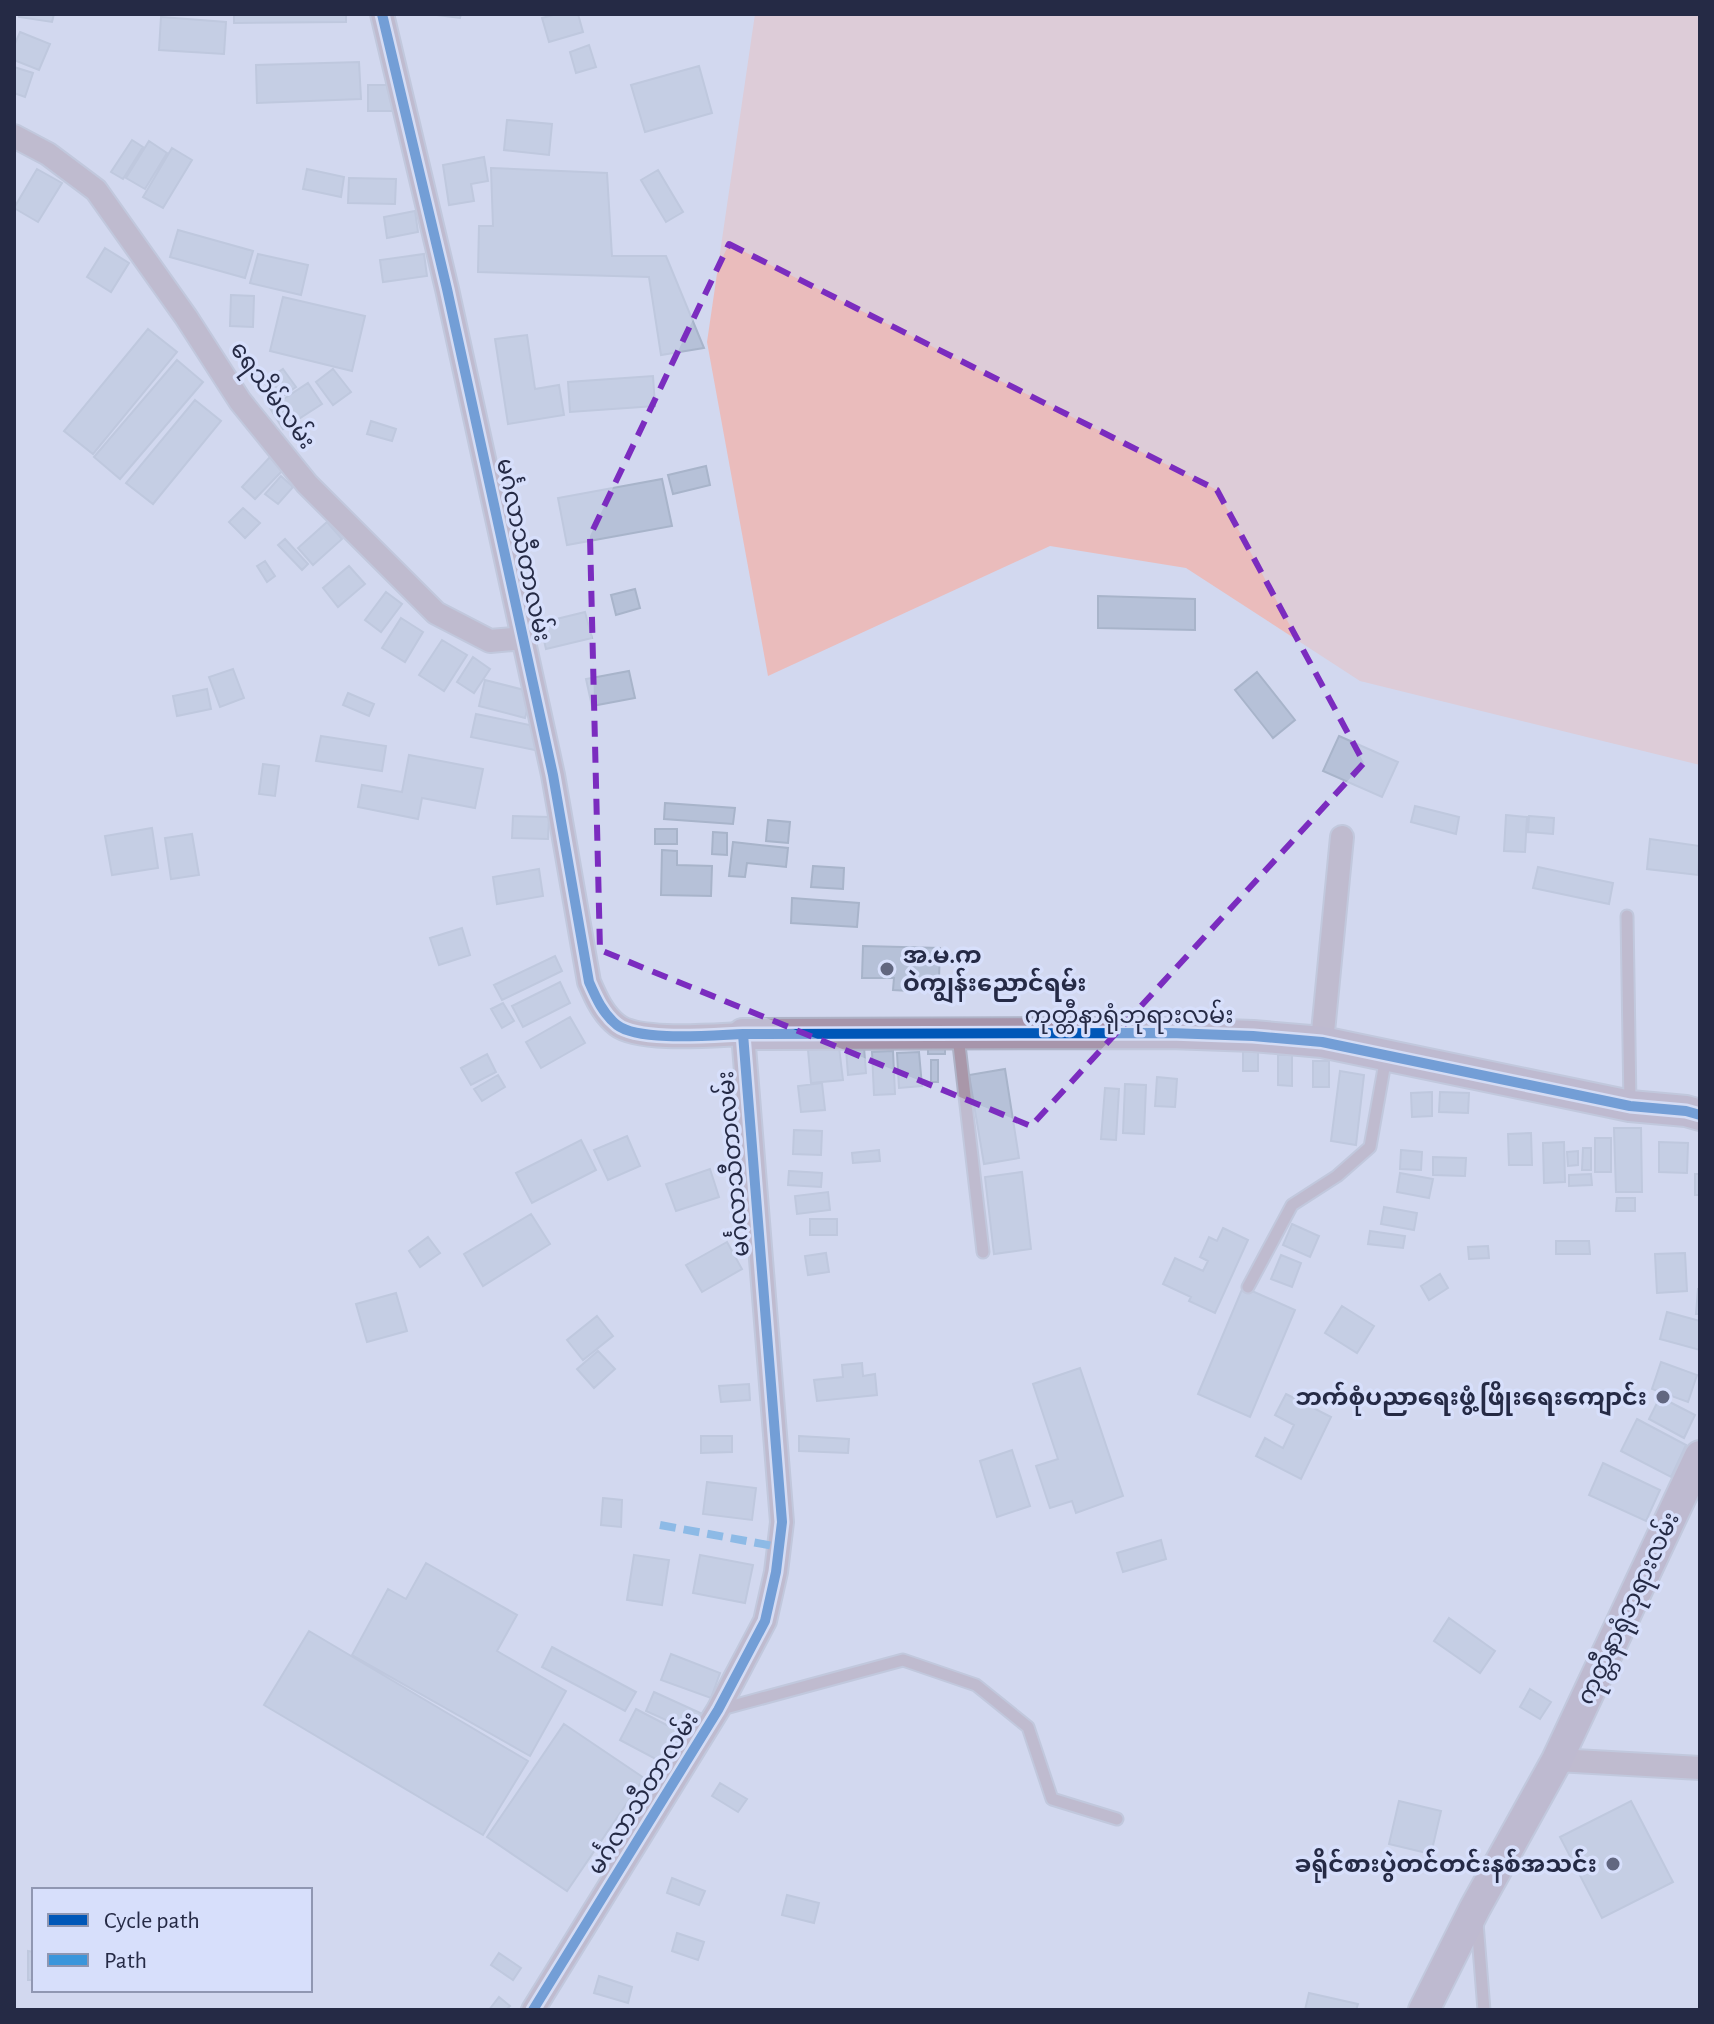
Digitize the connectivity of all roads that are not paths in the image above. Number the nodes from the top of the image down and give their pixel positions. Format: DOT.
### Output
graph roads {
  1 [pos="382,14"];
  2 [pos="14,136"];
  3 [pos="523,638"];
  4 [pos="1342,837"];
  5 [pos="1627,916"];
  6 [pos="743,1034"];
  7 [pos="958,1036"];
  8 [pos="1322,1042"];
  9 [pos="1386,1056"];
  10 [pos="1630,1106"];
  11 [pos="1700,1115"];
  12 [pos="983,1252"];
  13 [pos="1248,1287"];
  14 [pos="1700,1456"];
  15 [pos="718,1710"];
  16 [pos="1557,1760"];
  17 [pos="1700,1768"];
  18 [pos="1117,1819"];
  19 [pos="1475,1908"];
  20 [pos="533,2010"];
  21 [pos="1424,2010"];
  22 [pos="1484,2010"];
  1 -- 3 [label="street, မင်္ဂလာသီတာလမ်း"];
  2 -- 3 [label="street, ရေသိမ်လမ်း"];
  3 -- 6 [label="street, မင်္ဂလာသီတာလမ်း"];
  4 -- 8 [label="street"];
  5 -- 10 [label="lane"];
  6 -- 7 [label="street, ကုတ္တီနာရုံဘုရားလမ်း"];
  6 -- 15 [label="street, မင်္ဂလာသီတာလမ်း"];
  7 -- 8 [label="street, ကုတ္တီနာရုံဘုရားလမ်း"];
  7 -- 12 [label="lane"];
  8 -- 9 [label="street, ကုတ္တီနာရုံဘုရားလမ်း"];
  9 -- 10 [label="street, ကုတ္တီနာရုံဘုရားလမ်း"];
  9 -- 13 [label="lane"];
  10 -- 11 [label="street, ကုတ္တီနာရုံဘုရားလမ်း"];
  14 -- 16 [label="street, ကုတ္တီနာရုံဘုရားလမ်း"];
  15 -- 18 [label="lane"];
  15 -- 20 [label="street, မင်္ဂလာသီတာလမ်း"];
  16 -- 17 [label="street"];
  16 -- 19 [label="street, ကုတ္တီနာရုံဘုရားလမ်း"];
  19 -- 21 [label="street, ကုတ္တီနာရုံဘုရားလမ်း"];
  19 -- 22 [label="lane"];
}
